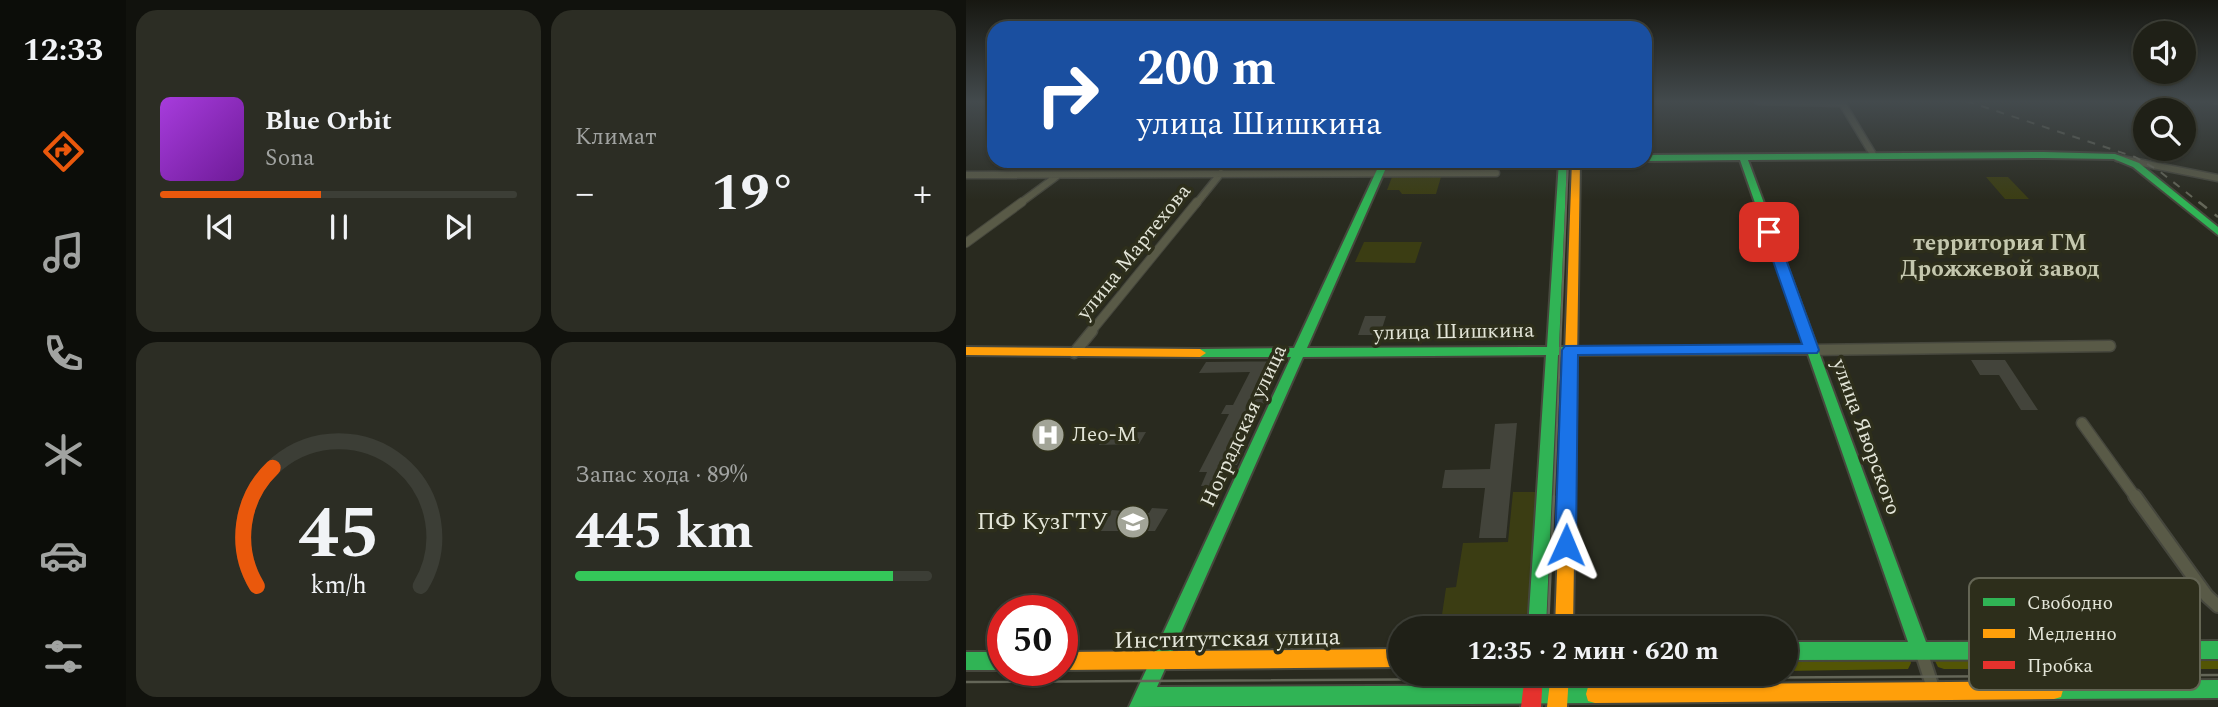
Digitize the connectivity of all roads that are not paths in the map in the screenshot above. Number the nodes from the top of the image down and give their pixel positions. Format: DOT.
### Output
graph roads {
  1 [pos="1861,134"];
  2 [pos="1874,156"];
  3 [pos="1652,158"];
  4 [pos="1743,158"];
  5 [pos="2140,163"];
  6 [pos="1355,168"];
  7 [pos="1382,168"];
  8 [pos="1401,168"];
  9 [pos="1563,168"];
  10 [pos="1576,168"];
  11 [pos="1221,173"];
  12 [pos="1496,173"];
  13 [pos="1059,174"];
  14 [pos="966,175"];
  15 [pos="2218,178"];
  16 [pos="2218,232"];
  17 [pos="966,243"];
  18 [pos="2110,346"];
  19 [pos="1552,350"];
  20 [pos="1570,350"];
  21 [pos="1811,350"];
  22 [pos="966,351"];
  23 [pos="1299,352"];
  24 [pos="1074,353"];
  25 [pos="2082,422"];
  26 [pos="2194,578"];
  27 [pos="2200,586"];
  28 [pos="2207,596"];
  29 [pos="2218,606"];
  30 [pos="2218,614"];
  31 [pos="1537,616"];
  32 [pos="1564,616"];
  33 [pos="1920,650"];
  34 [pos="1969,650"];
  35 [pos="2200,650"];
  36 [pos="2218,650"];
  37 [pos="1798,651"];
  38 [pos="1388,658"];
  39 [pos="1160,660"];
  40 [pos="1078,661"];
  41 [pos="966,662"];
  42 [pos="987,662"];
  43 [pos="1533,686"];
  44 [pos="1559,686"];
  45 [pos="2200,689"];
  46 [pos="2218,689"];
  47 [pos="2076,690"];
  48 [pos="1934,691"];
  49 [pos="1532,693"];
  50 [pos="1558,693"];
  51 [pos="1142,702"];
  52 [pos="1531,707"];
  53 [pos="1557,707"];
  1 -- 2 [label="street"];
  2 -- 4 [label="main road"];
  2 -- 5 [label="main road"];
  3 -- 4 [label="main road"];
  4 -- 21 [label="main road, улица Яворского"];
  5 -- 15 [label="street"];
  5 -- 16 [label="main road"];
  6 -- 11 [label="street"];
  7 -- 23 [label="main road, Ноградская улица"];
  8 -- 12 [label="street"];
  9 -- 19 [label="main road"];
  10 -- 20 [label="main road"];
  11 -- 13 [label="street"];
  11 -- 24 [label="street, улица Мартехова"];
  13 -- 14 [label="street"];
  13 -- 17 [label="street"];
  18 -- 21 [label="street, улица Шишкина"];
  19 -- 20 [label="main road, улица Шишкина"];
  19 -- 23 [label="main road, улица Шишкина"];
  19 -- 31 [label="main road"];
  20 -- 21 [label="main road, улица Шишкина"];
  20 -- 32 [label="main road"];
  21 -- 33 [label="main road, улица Яворского"];
  22 -- 24 [label="main road, улица Шишкина"];
  23 -- 24 [label="main road, улица Шишкина"];
  23 -- 39 [label="main road, Ноградская улица"];
  25 -- 26 [label="street"];
  27 -- 28 [label="street"];
  28 -- 29 [label="street"];
  28 -- 30 [label="street"];
  33 -- 34 [label="main road"];
  33 -- 37 [label="main road"];
  33 -- 48 [label="street, улица Яворского"];
  35 -- 36 [label="main road"];
  38 -- 39 [label="main road, Институтская улица"];
  39 -- 40 [label="main road, Институтская улица"];
  39 -- 51 [label="main road, Ноградская улица"];
  41 -- 42 [label="main road"];
  43 -- 49 [label="main road"];
  44 -- 50 [label="main road"];
  45 -- 46 [label="main road"];
  47 -- 48 [label="main road"];
  48 -- 50 [label="main road"];
  49 -- 50 [label="main road"];
  49 -- 51 [label="main road"];
  49 -- 52 [label="main road"];
  50 -- 53 [label="main road"];
}
